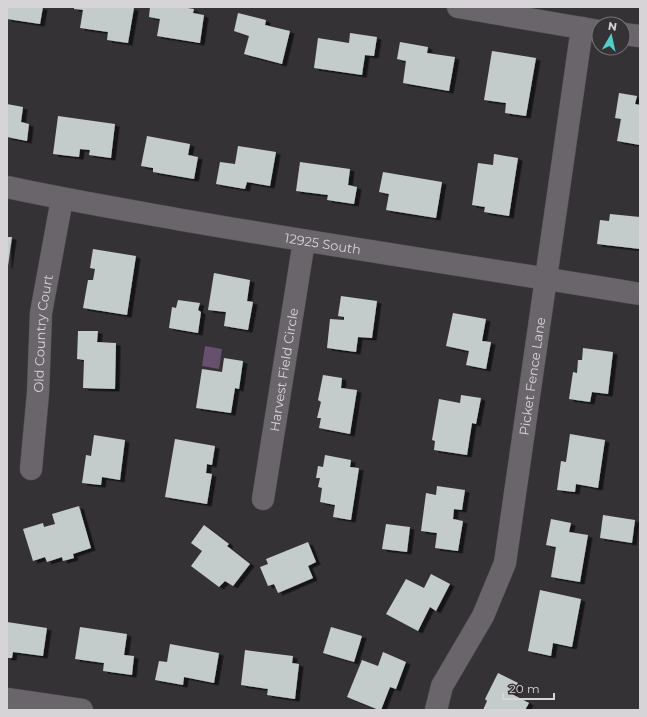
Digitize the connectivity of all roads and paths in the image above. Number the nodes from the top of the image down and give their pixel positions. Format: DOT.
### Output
graph roads {
  1 [pos="458,7"];
  2 [pos="590,29"];
  3 [pos="7,187"];
  4 [pos="62,199"];
  5 [pos="304,241"];
  6 [pos="545,278"];
  7 [pos="640,294"];
  8 [pos="31,468"];
  9 [pos="263,499"];
  10 [pos="7,699"];
  11 [pos="82,710"];
  12 [pos="436,710"];
  1 -- 2 [label="street"];
  2 -- 6 [label="street, Picket Fence Lane"];
  3 -- 4 [label="street, 12925 South"];
  4 -- 5 [label="street, 12925 South"];
  4 -- 8 [label="street, Old Country Court"];
  5 -- 6 [label="street, 12925 South"];
  5 -- 9 [label="street, Harvest Field Circle"];
  6 -- 7 [label="street, 12925 South"];
  6 -- 12 [label="street, Picket Fence Lane"];
  10 -- 11 [label="street"];
}
